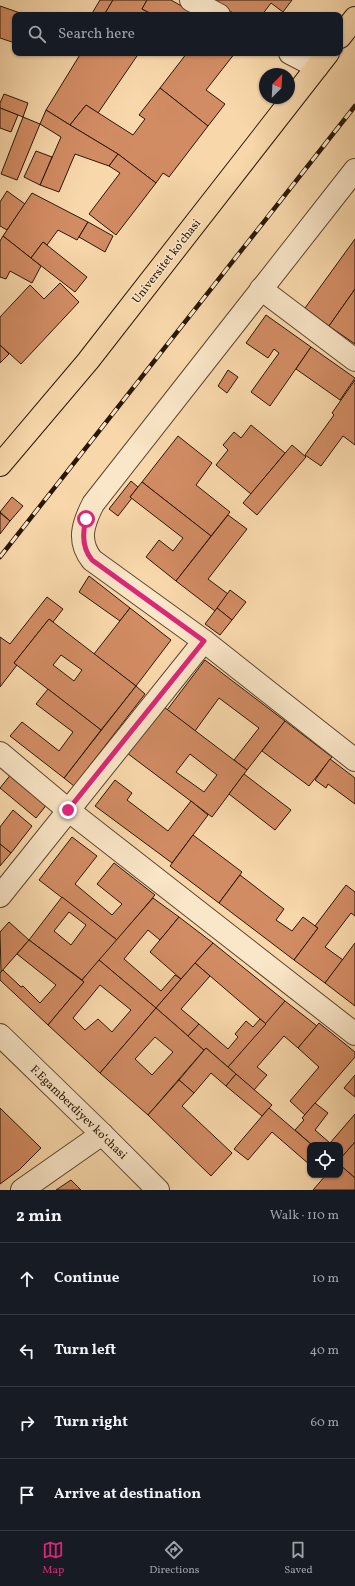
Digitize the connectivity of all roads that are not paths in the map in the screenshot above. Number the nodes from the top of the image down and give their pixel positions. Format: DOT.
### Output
graph roads {
  1 [pos="191,0"];
  2 [pos="213,12"];
  3 [pos="355,18"];
  4 [pos="343,33"];
  5 [pos="304,56"];
  6 [pos="322,60"];
  7 [pos="355,170"];
  8 [pos="261,289"];
  9 [pos="355,360"];
  10 [pos="0,465"];
  11 [pos="204,641"];
  12 [pos="0,753"];
  13 [pos="355,760"];
  14 [pos="68,810"];
  15 [pos="0,896"];
  16 [pos="355,1034"];
  17 [pos="0,1035"];
  18 [pos="102,1134"];
  19 [pos="22,1190"];
  20 [pos="158,1190"];
  1 -- 2 [label="street"];
  3 -- 4 [label="main road"];
  5 -- 6 [label="street"];
  6 -- 10 [label="main road, Universitet kо‘chasi"];
  7 -- 8 [label="street"];
  8 -- 9 [label="street"];
  8 -- 11 [label="street"];
  11 -- 13 [label="street"];
  11 -- 14 [label="street"];
  12 -- 14 [label="street"];
  14 -- 15 [label="street"];
  14 -- 16 [label="street"];
  17 -- 18 [label="street, F.Egamberdiyev kо‘chasi"];
  18 -- 19 [label="street"];
  18 -- 20 [label="street, F.Egamberdiyev kо‘chasi"];
}
